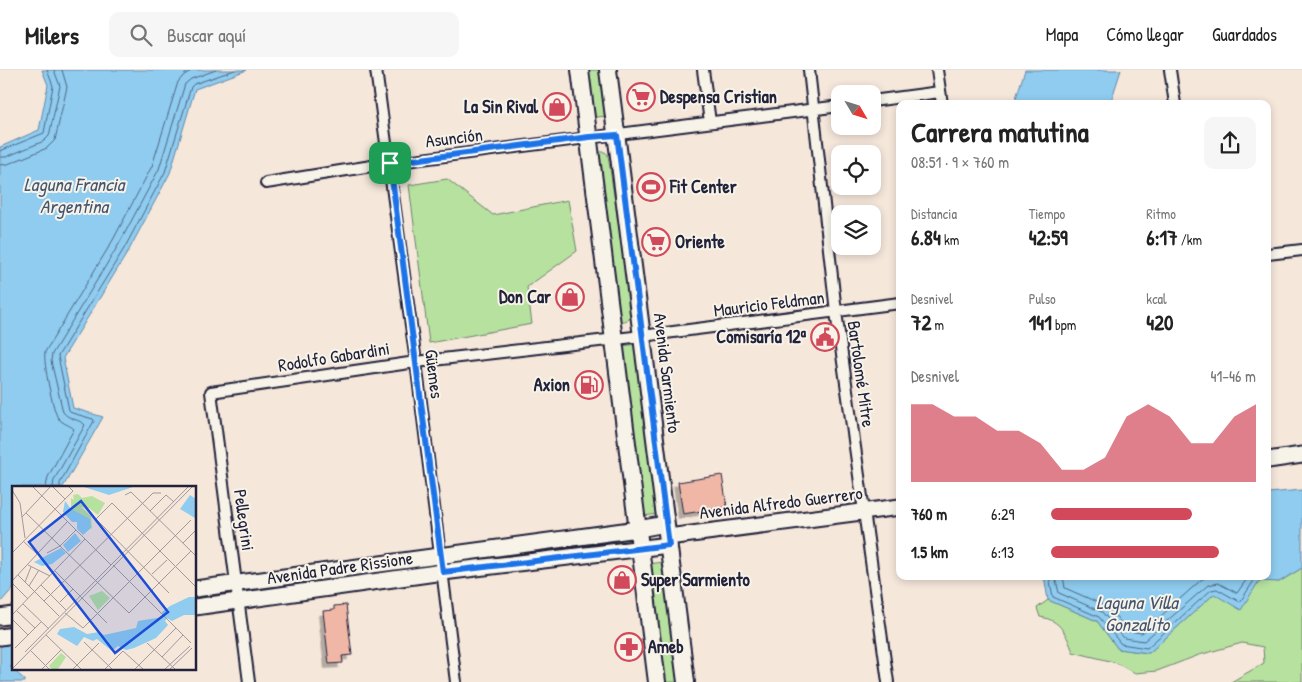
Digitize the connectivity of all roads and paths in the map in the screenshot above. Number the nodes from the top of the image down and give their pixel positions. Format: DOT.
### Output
graph roads {
  1 [pos="376,70"];
  2 [pos="580,70"];
  3 [pos="608,70"];
  4 [pos="703,70"];
  5 [pos="809,70"];
  6 [pos="938,70"];
  7 [pos="1170,70"];
  8 [pos="940,92"];
  9 [pos="941,100"];
  10 [pos="1174,100"];
  11 [pos="881,101"];
  12 [pos="831,107"];
  13 [pos="814,109"];
  14 [pos="710,122"];
  15 [pos="617,135"];
  16 [pos="589,137"];
  17 [pos="390,163"];
  18 [pos="266,183"];
  19 [pos="1302,250"];
  20 [pos="1271,254"];
  21 [pos="896,304"];
  22 [pos="836,312"];
  23 [pos="642,336"];
  24 [pos="612,339"];
  25 [pos="416,362"];
  26 [pos="211,392"];
  27 [pos="1302,455"];
  28 [pos="1271,460"];
  29 [pos="896,508"];
  30 [pos="863,512"];
  31 [pos="638,529"];
  32 [pos="667,535"];
  33 [pos="640,549"];
  34 [pos="440,555"];
  35 [pos="443,572"];
  36 [pos="236,583"];
  37 [pos="196,589"];
  38 [pos="238,601"];
  39 [pos="196,607"];
  40 [pos="249,682"];
  41 [pos="456,682"];
  42 [pos="657,682"];
  43 [pos="686,682"];
  44 [pos="888,682"];
  1 -- 17 [label="street, Güemes"];
  2 -- 16 [label="main road"];
  3 -- 15 [label="main road, Avenida Sarmiento"];
  4 -- 14 [label="street"];
  5 -- 13 [label="street, Bartolomé Mitre"];
  6 -- 8 [label="street"];
  7 -- 10 [label="street"];
  8 -- 9 [label="street"];
  8 -- 11 [label="street"];
  12 -- 13 [label="street, Asunción"];
  13 -- 14 [label="street, Asunción"];
  13 -- 22 [label="street, Bartolomé Mitre"];
  14 -- 15 [label="street, Asunción"];
  15 -- 16 [label="street, Asunción"];
  15 -- 23 [label="main road, Avenida Sarmiento"];
  16 -- 17 [label="street, Asunción"];
  16 -- 24 [label="main road"];
  17 -- 18 [label="street, Asunción"];
  17 -- 25 [label="street, Güemes"];
  19 -- 20 [label="street"];
  21 -- 22 [label="street, Mauricio Feldman"];
  22 -- 23 [label="street, Mauricio Feldman"];
  22 -- 30 [label="street, Bartolomé Mitre"];
  23 -- 24 [label="street, Rodolfo Gabardini"];
  23 -- 32 [label="main road, Avenida Sarmiento"];
  24 -- 25 [label="street, Rodolfo Gabardini"];
  24 -- 31 [label="main road"];
  25 -- 26 [label="street, Rodolfo Gabardini"];
  25 -- 34 [label="street, Güemes"];
  26 -- 36 [label="street, Pellegrini"];
  27 -- 28 [label="main road"];
  29 -- 30 [label="main road, Avenida Alfredo Guerrero"];
  30 -- 32 [label="main road, Avenida Alfredo Guerrero"];
  30 -- 44 [label="street, Bartolomé Mitre"];
  31 -- 32 [label="main road, Avenida Padre Rissione"];
  31 -- 33 [label="main road"];
  31 -- 34 [label="main road, Avenida Padre Rissione"];
  32 -- 33 [label="main road, Avenida Padre Rissione"];
  32 -- 43 [label="main road, Avenida Sarmiento"];
  33 -- 35 [label="main road, Avenida Padre Rissione"];
  33 -- 42 [label="main road"];
  34 -- 35 [label="street, Güemes"];
  34 -- 36 [label="main road, Avenida Padre Rissione"];
  35 -- 38 [label="main road, Avenida Padre Rissione"];
  35 -- 41 [label="street, Güemes"];
  36 -- 37 [label="main road, Avenida Padre Rissione"];
  36 -- 38 [label="street, Pellegrini"];
  38 -- 39 [label="main road, Avenida Padre Rissione"];
  38 -- 40 [label="street, Pellegrini"];
}
